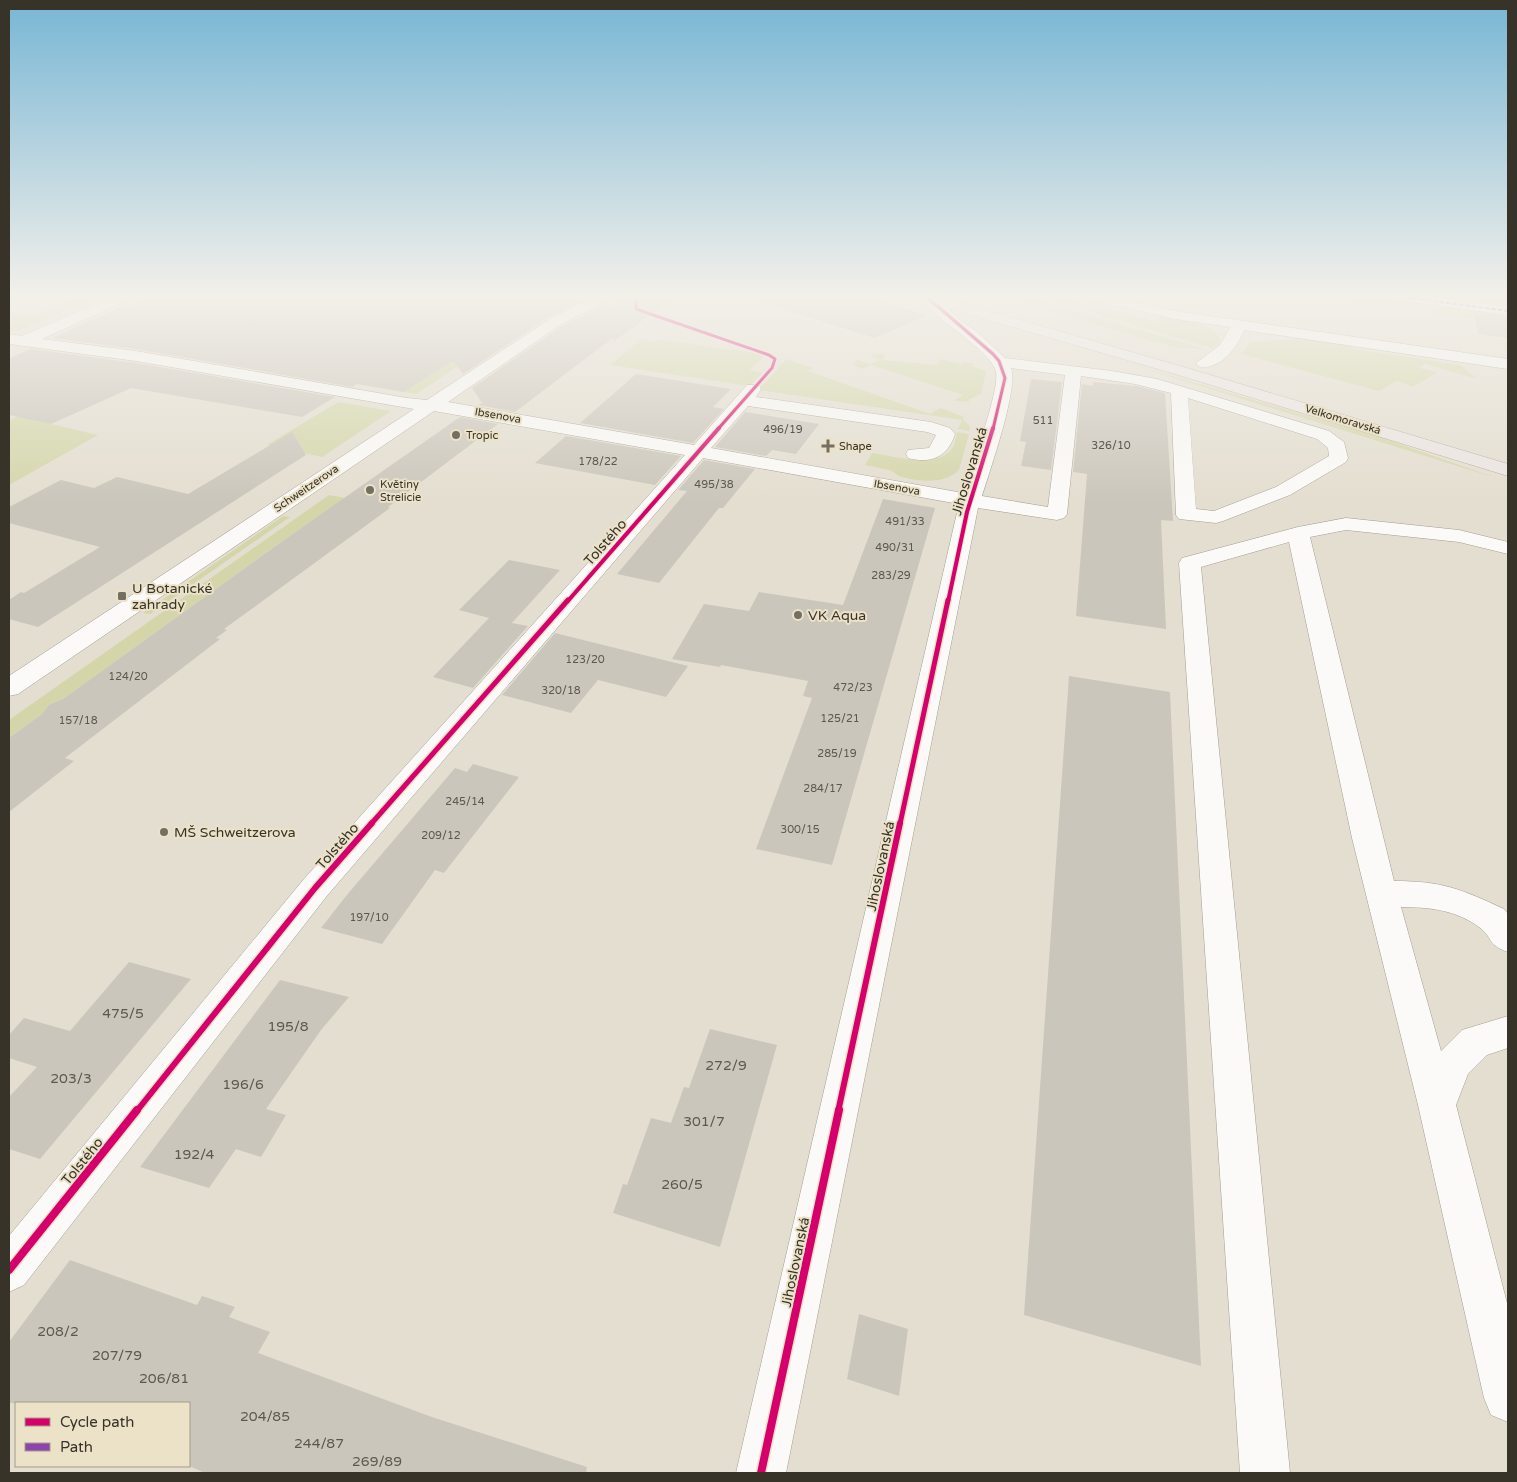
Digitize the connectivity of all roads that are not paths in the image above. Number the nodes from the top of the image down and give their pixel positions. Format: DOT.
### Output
graph roads {
  1 [pos="183,364"];
  2 [pos="491,364"];
  3 [pos="1001,364"];
  4 [pos="1016,364"];
  5 [pos="1158,364"];
  6 [pos="1208,364"];
  7 [pos="1073,372"];
  8 [pos="1179,390"];
  9 [pos="430,404"];
  10 [pos="699,452"];
  11 [pos="915,454"];
  12 [pos="1508,454"];
  13 [pos="1476,460"];
  14 [pos="1508,470"];
  15 [pos="1508,473"];
  16 [pos="970,501"];
  17 [pos="1298,533"];
  18 [pos="1508,548"];
  19 [pos="9,688"];
  20 [pos="1382,894"];
  21 [pos="1508,938"];
  22 [pos="1508,1032"];
  23 [pos="1437,1105"];
  24 [pos="9,1270"];
  25 [pos="1508,1398"];
  26 [pos="761,1473"];
  27 [pos="1265,1473"];
  1 -- 9 [label="street, Ibsenova"];
  2 -- 9 [label="street, Schweitzerova"];
  3 -- 16 [label="street, Jihoslovanská"];
  4 -- 7 [label="street"];
  5 -- 13 [label="main road, Velkomoravská"];
  6 -- 12 [label="main road, Velkomoravská"];
  7 -- 8 [label="street"];
  7 -- 16 [label="street, Ibsenova"];
  8 -- 8 [label="street"];
  9 -- 10 [label="street, Ibsenova"];
  9 -- 19 [label="street, Schweitzerova"];
  10 -- 11 [label="street, Tolstého"];
  10 -- 16 [label="street, Ibsenova"];
  10 -- 24 [label="street, Tolstého"];
  13 -- 14 [label="main road, Velkomoravská"];
  13 -- 15 [label="street"];
  16 -- 26 [label="street, Jihoslovanská"];
  17 -- 18 [label="street"];
  17 -- 20 [label="street"];
  17 -- 27 [label="street"];
  20 -- 21 [label="street"];
  20 -- 23 [label="street"];
  22 -- 23 [label="street"];
  23 -- 25 [label="street"];
}
